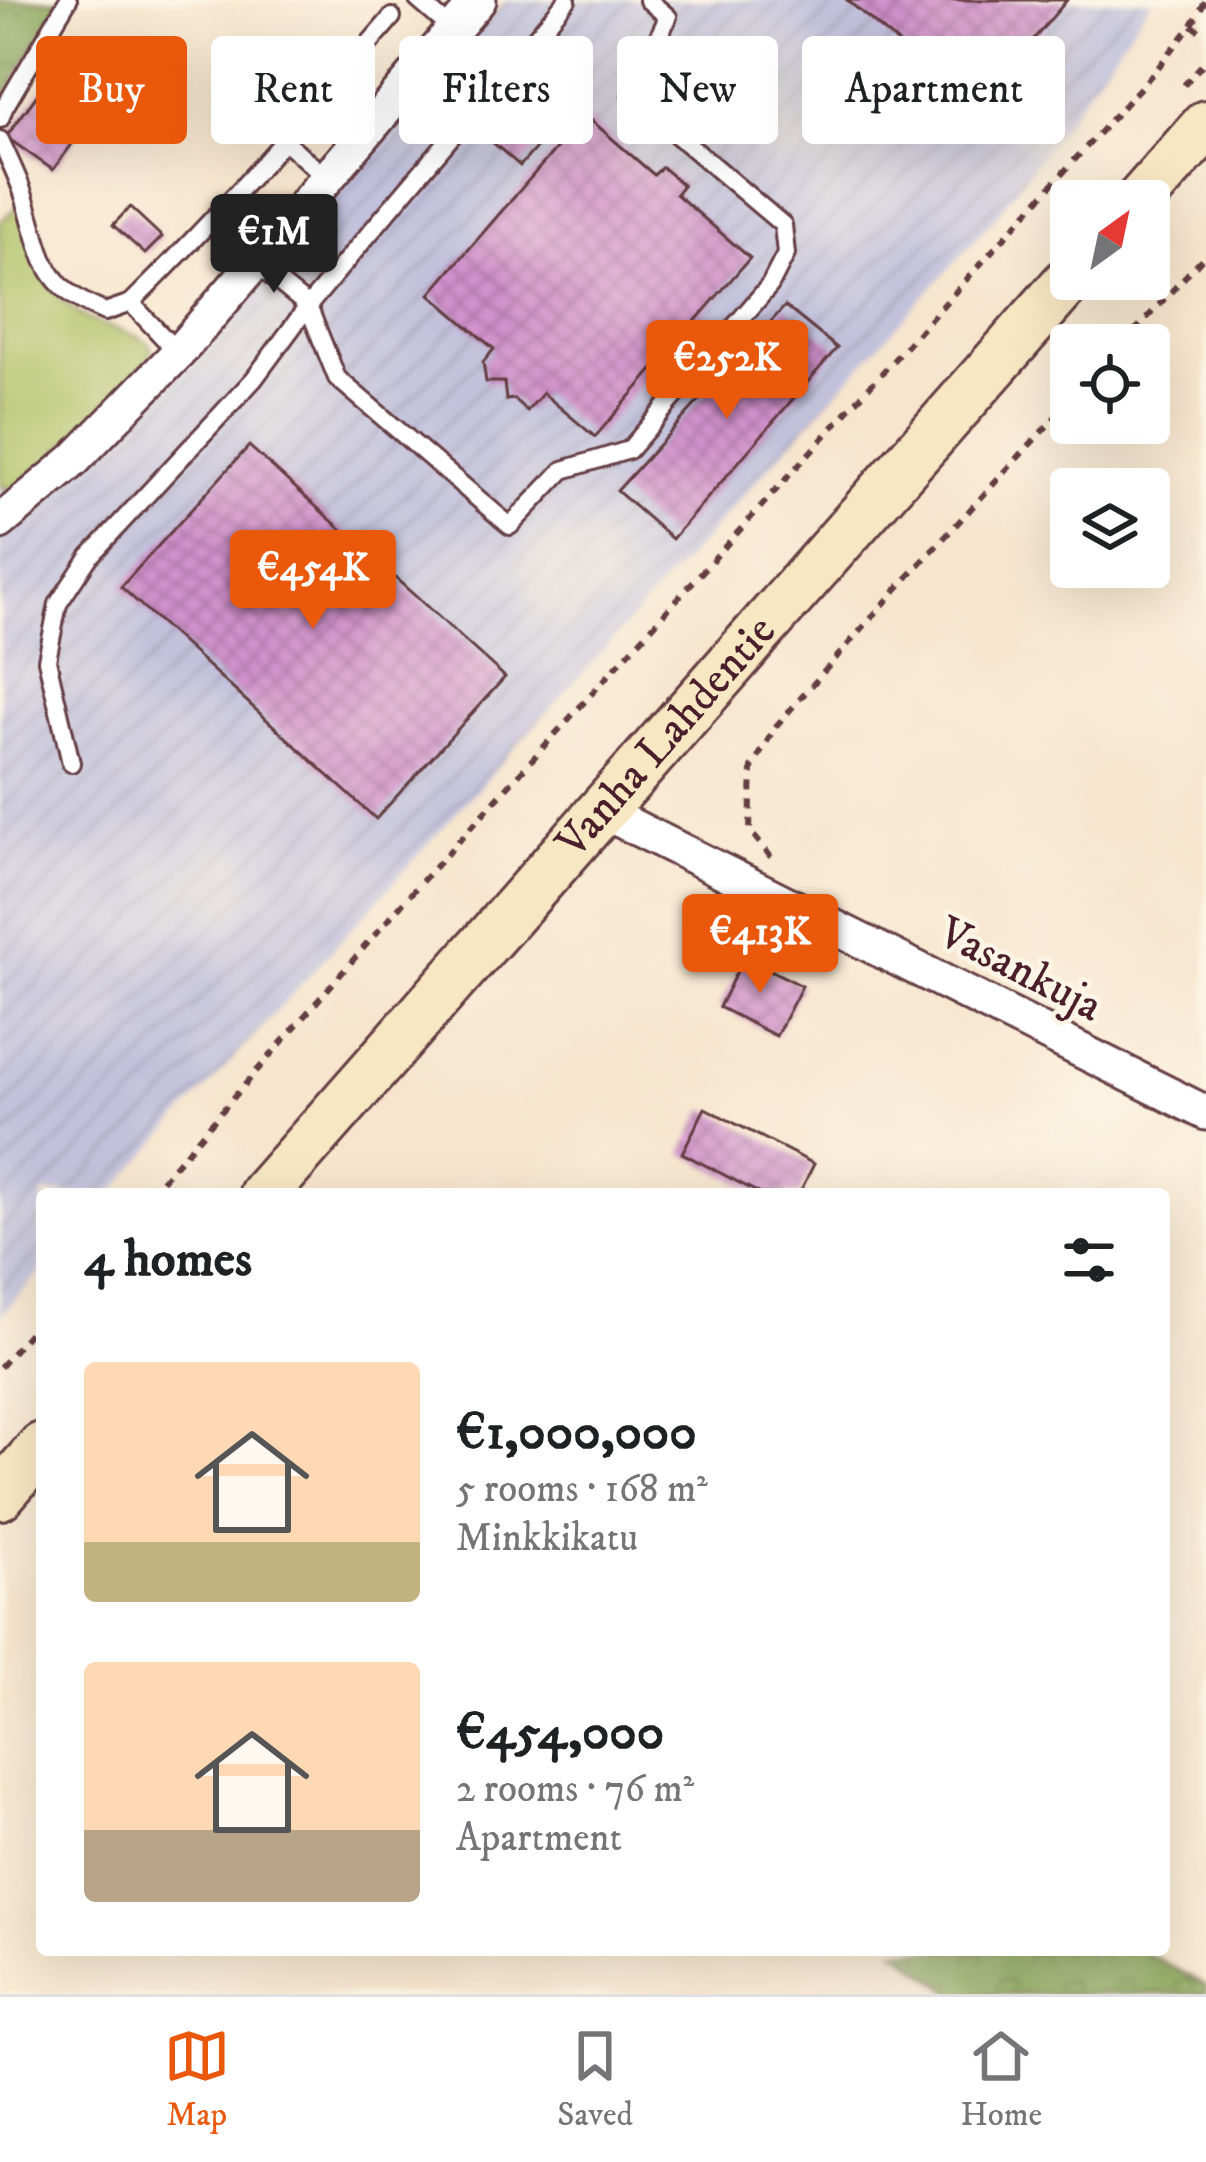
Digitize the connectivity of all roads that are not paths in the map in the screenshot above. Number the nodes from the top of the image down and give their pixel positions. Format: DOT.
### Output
graph roads {
  1 [pos="68,0"];
  2 [pos="418,0"];
  3 [pos="479,0"];
  4 [pos="567,0"];
  5 [pos="648,0"];
  6 [pos="392,17"];
  7 [pos="454,31"];
  8 [pos="375,37"];
  9 [pos="1195,105"];
  10 [pos="0,119"];
  11 [pos="0,140"];
  12 [pos="282,144"];
  13 [pos="288,144"];
  14 [pos="327,179"];
  15 [pos="1151,180"];
  16 [pos="256,264"];
  17 [pos="1052,300"];
  18 [pos="131,302"];
  19 [pos="308,306"];
  20 [pos="178,353"];
  21 [pos="0,522"];
  22 [pos="71,763"];
  23 [pos="600,810"];
  24 [pos="1206,1113"];
  25 [pos="269,1188"];
  26 [pos="36,1454"];
  27 [pos="0,1495"];
  1 -- 10 [label="lane"];
  2 -- 7 [label="lane"];
  3 -- 7 [label="street"];
  4 -- 19 [label="lane"];
  5 -- 19 [label="lane"];
  6 -- 8 [label="lane"];
  7 -- 14 [label="street"];
  9 -- 15 [label="main road"];
  11 -- 18 [label="lane"];
  12 -- 18 [label="lane"];
  13 -- 14 [label="lane"];
  14 -- 16 [label="street"];
  16 -- 19 [label="lane"];
  16 -- 20 [label="street"];
  17 -- 23 [label="main road, Vanha Lahdentie"];
  18 -- 20 [label="lane"];
  19 -- 22 [label="lane"];
  20 -- 21 [label="street"];
  23 -- 24 [label="street, Vasankuja"];
  23 -- 25 [label="main road, Vanha Lahdentie"];
  26 -- 27 [label="main road"];
}
